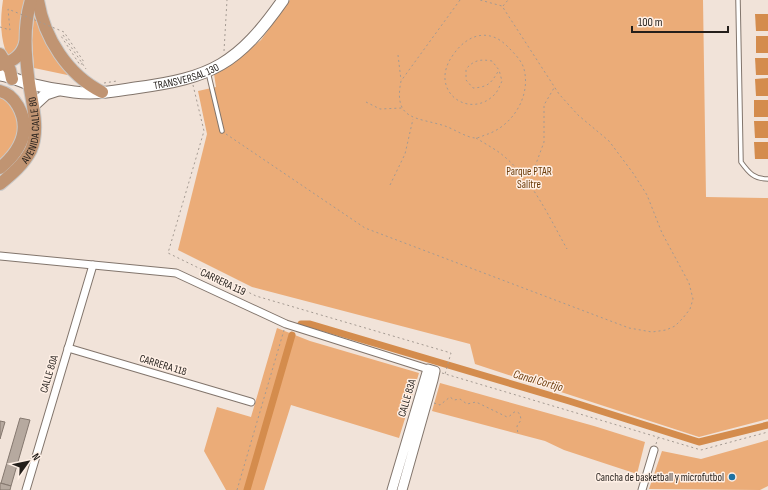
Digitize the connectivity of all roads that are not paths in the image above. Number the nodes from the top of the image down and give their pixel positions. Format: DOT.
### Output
graph roads {
  1 [pos="31,0"];
  2 [pos="38,0"];
  3 [pos="283,0"];
  4 [pos="738,0"];
  5 [pos="25,42"];
  6 [pos="2,61"];
  7 [pos="208,72"];
  8 [pos="0,75"];
  9 [pos="12,79"];
  10 [pos="29,83"];
  11 [pos="103,88"];
  12 [pos="61,90"];
  13 [pos="0,91"];
  14 [pos="33,106"];
  15 [pos="222,131"];
  16 [pos="0,168"];
  17 [pos="768,179"];
  18 [pos="0,184"];
  19 [pos="0,256"];
  20 [pos="93,265"];
  21 [pos="68,348"];
  22 [pos="428,369"];
  23 [pos="251,402"];
  24 [pos="654,450"];
  25 [pos="26,490"];
  26 [pos="392,490"];
  27 [pos="402,490"];
  28 [pos="642,490"];
  1 -- 5 [label="highway, AVENIDA CALLE 80"];
  2 -- 11 [label="highway"];
  3 -- 7 [label="main road, TRANSVERSAL 130"];
  4 -- 17 [label="lane"];
  5 -- 6 [label="highway"];
  5 -- 10 [label="highway, AVENIDA CALLE 80"];
  6 -- 9 [label="highway"];
  7 -- 11 [label="main road, TRANSVERSAL 130"];
  7 -- 15 [label="lane"];
  8 -- 9 [label="main road, TRANSVERSAL 130"];
  9 -- 10 [label="main road, TRANSVERSAL 130"];
  10 -- 12 [label="main road, TRANSVERSAL 130"];
  10 -- 14 [label="highway, AVENIDA CALLE 80"];
  11 -- 12 [label="main road, TRANSVERSAL 130"];
  12 -- 14 [label="main road, TRANSVERSAL 130"];
  13 -- 16 [label="highway, AVENIDA CALLE 80"];
  14 -- 18 [label="highway, AVENIDA CALLE 80"];
  19 -- 20 [label="street, CARRERA 119"];
  20 -- 21 [label="street, CALLE 80A"];
  20 -- 22 [label="street, CARRERA 119"];
  21 -- 23 [label="street, CARRERA 118"];
  21 -- 25 [label="street, CALLE 80A"];
  22 -- 26 [label="street, CALLE 83A"];
  22 -- 27 [label="street, CALLE 83A"];
  24 -- 28 [label="street"];
}
